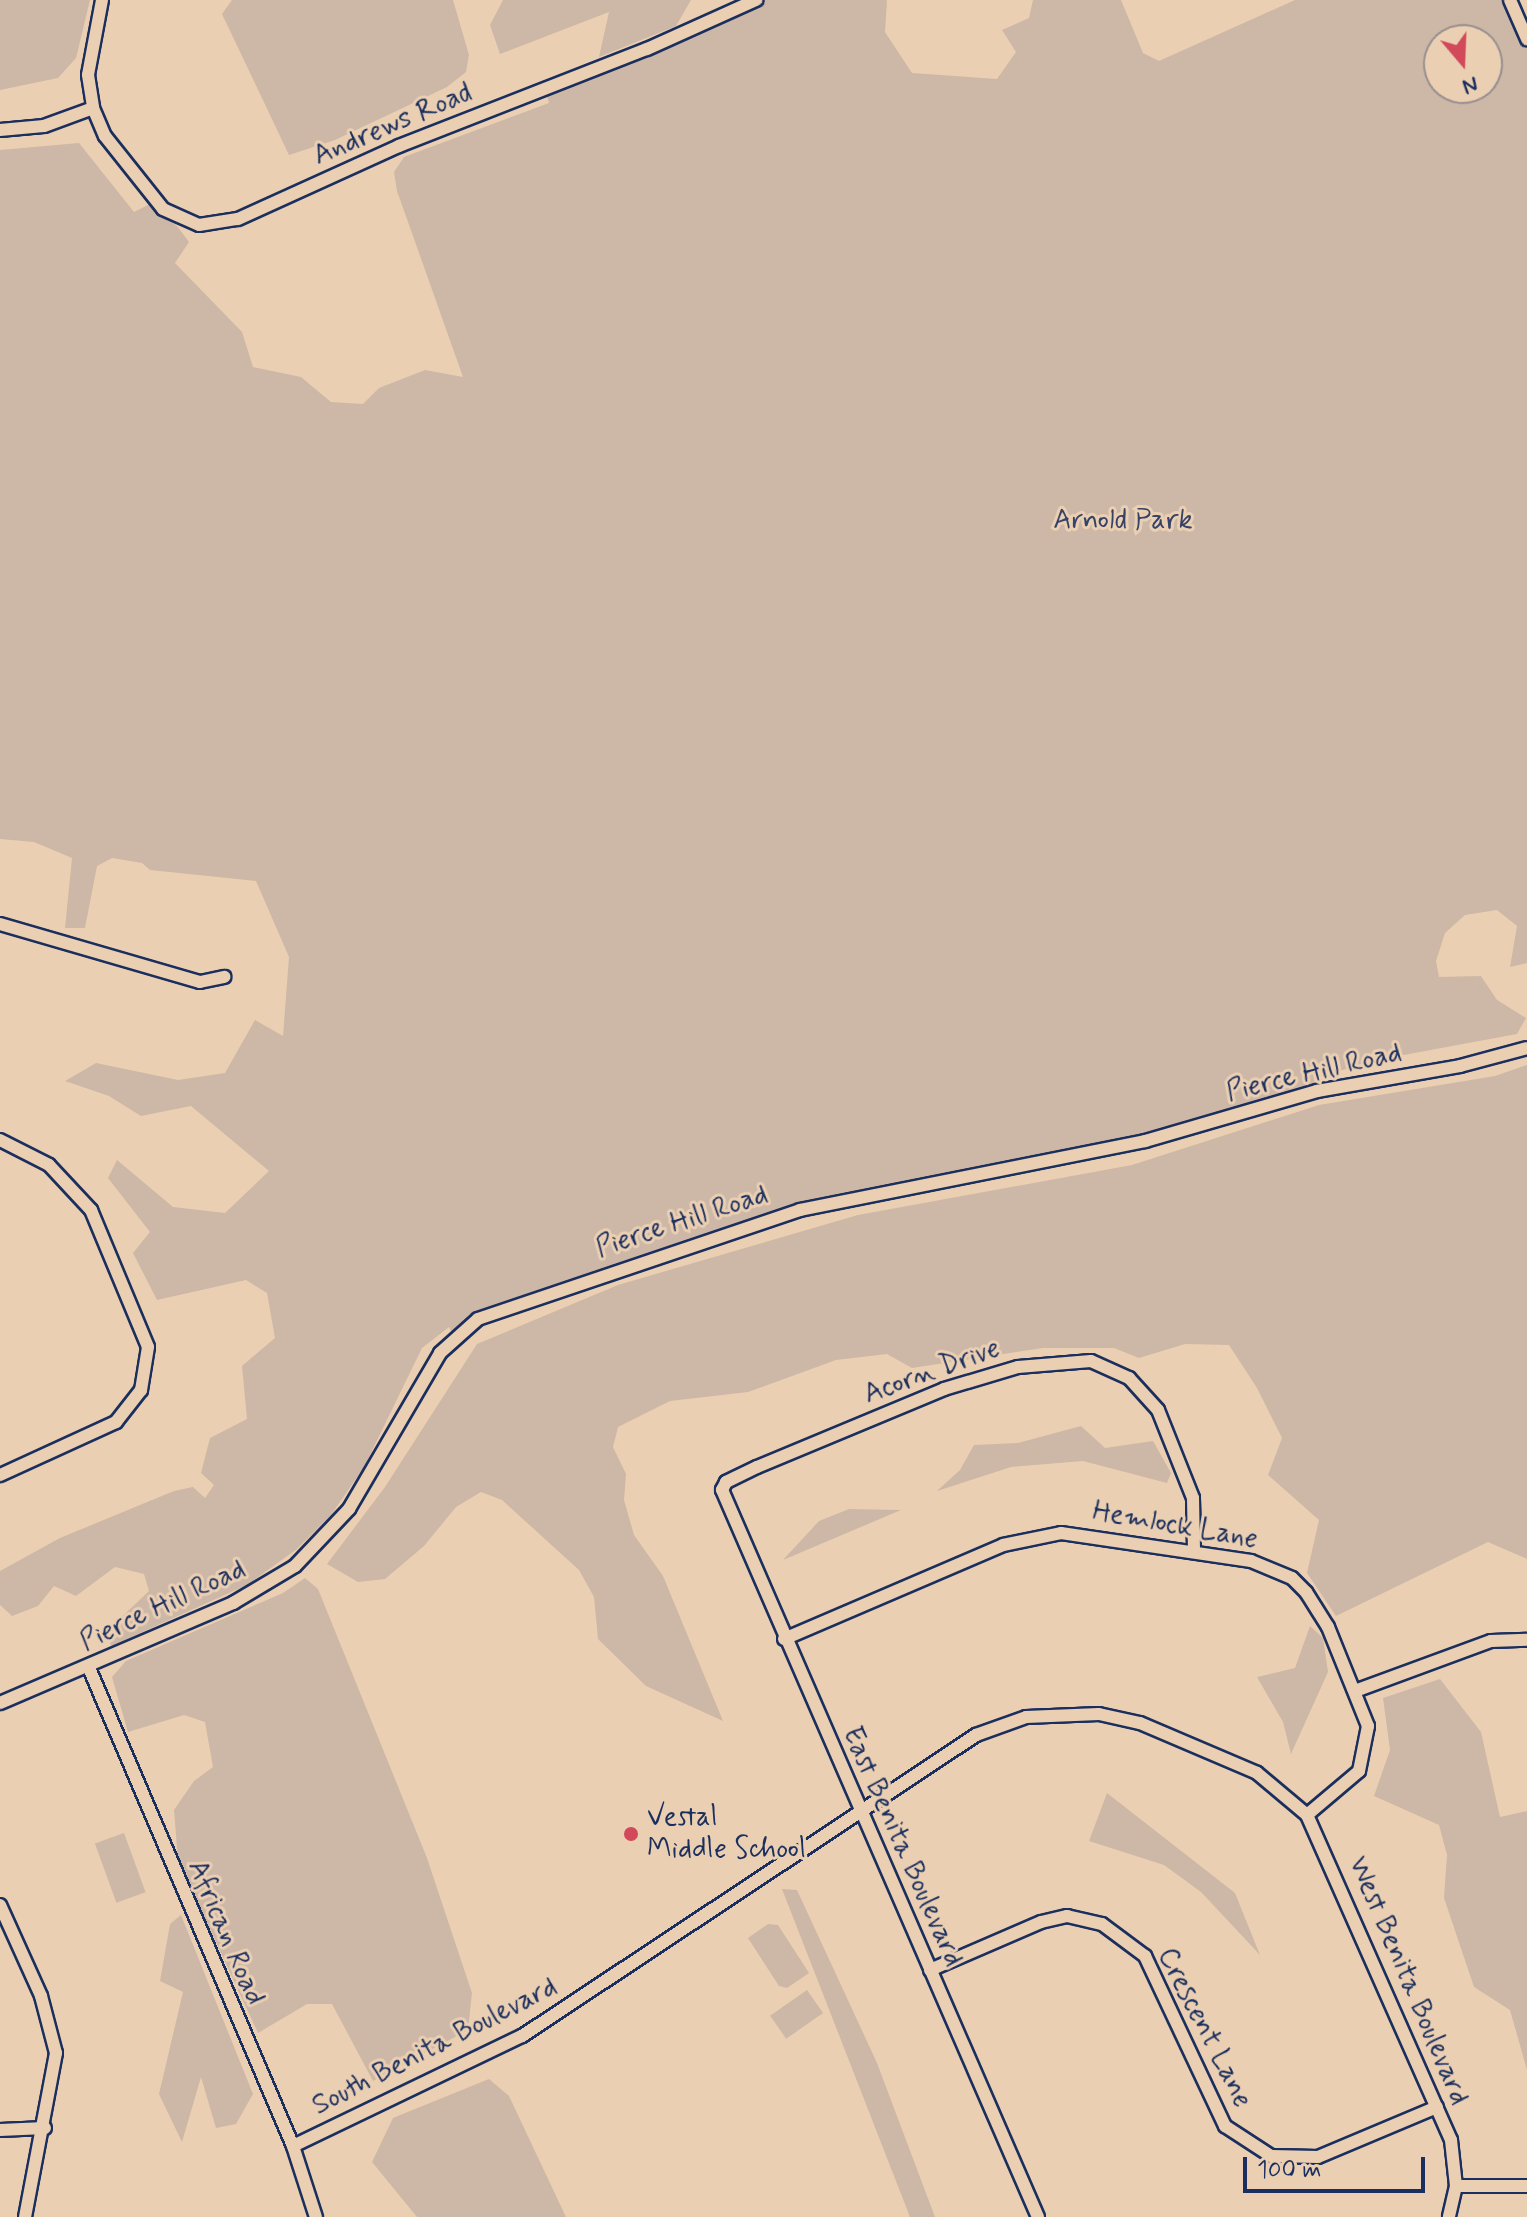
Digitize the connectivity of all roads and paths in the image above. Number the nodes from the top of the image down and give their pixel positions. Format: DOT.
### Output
graph roads {
  1 [pos="102,0"];
  2 [pos="756,0"];
  3 [pos="1510,0"];
  4 [pos="1527,39"];
  5 [pos="93,108"];
  6 [pos="0,130"];
  7 [pos="0,924"];
  8 [pos="224,977"];
  9 [pos="1527,1048"];
  10 [pos="0,1140"];
  11 [pos="0,1475"];
  12 [pos="723,1495"];
  13 [pos="1194,1550"];
  14 [pos="784,1639"];
  15 [pos="1527,1640"];
  16 [pos="89,1668"];
  17 [pos="1355,1691"];
  18 [pos="0,1703"];
  19 [pos="859,1812"];
  20 [pos="1307,1815"];
  21 [pos="0,1905"];
  22 [pos="930,1970"];
  23 [pos="1437,2107"];
  24 [pos="45,2128"];
  25 [pos="0,2130"];
  26 [pos="293,2146"];
  27 [pos="1456,2186"];
  28 [pos="1527,2186"];
  29 [pos="25,2217"];
  30 [pos="316,2217"];
  31 [pos="1038,2217"];
  32 [pos="1449,2217"];
  1 -- 5 [label="street"];
  2 -- 5 [label="street, Andrews Road"];
  3 -- 4 [label="street"];
  5 -- 6 [label="street"];
  7 -- 8 [label="street"];
  9 -- 16 [label="street, Pierce Hill Road"];
  10 -- 11 [label="street"];
  12 -- 13 [label="street, Acorn Drive"];
  12 -- 14 [label="street, East Benita Boulevard"];
  13 -- 14 [label="street, Hemlock Lane"];
  13 -- 17 [label="street, Hemlock Lane"];
  14 -- 19 [label="street, East Benita Boulevard"];
  15 -- 17 [label="street"];
  16 -- 18 [label="street, Pierce Hill Road"];
  16 -- 26 [label="street, African Road"];
  17 -- 20 [label="street, Hemlock Lane"];
  19 -- 20 [label="street, South Benita Boulevard"];
  19 -- 22 [label="street, East Benita Boulevard"];
  19 -- 26 [label="street, South Benita Boulevard"];
  20 -- 23 [label="street, West Benita Boulevard"];
  21 -- 24 [label="street"];
  22 -- 23 [label="street, Crescent Lane"];
  22 -- 31 [label="street, East Benita Boulevard"];
  23 -- 27 [label="street, West Benita Boulevard"];
  24 -- 25 [label="street"];
  24 -- 29 [label="street"];
  26 -- 30 [label="street, African Road"];
  27 -- 28 [label="street"];
  27 -- 32 [label="street, West Benita Boulevard"];
}
